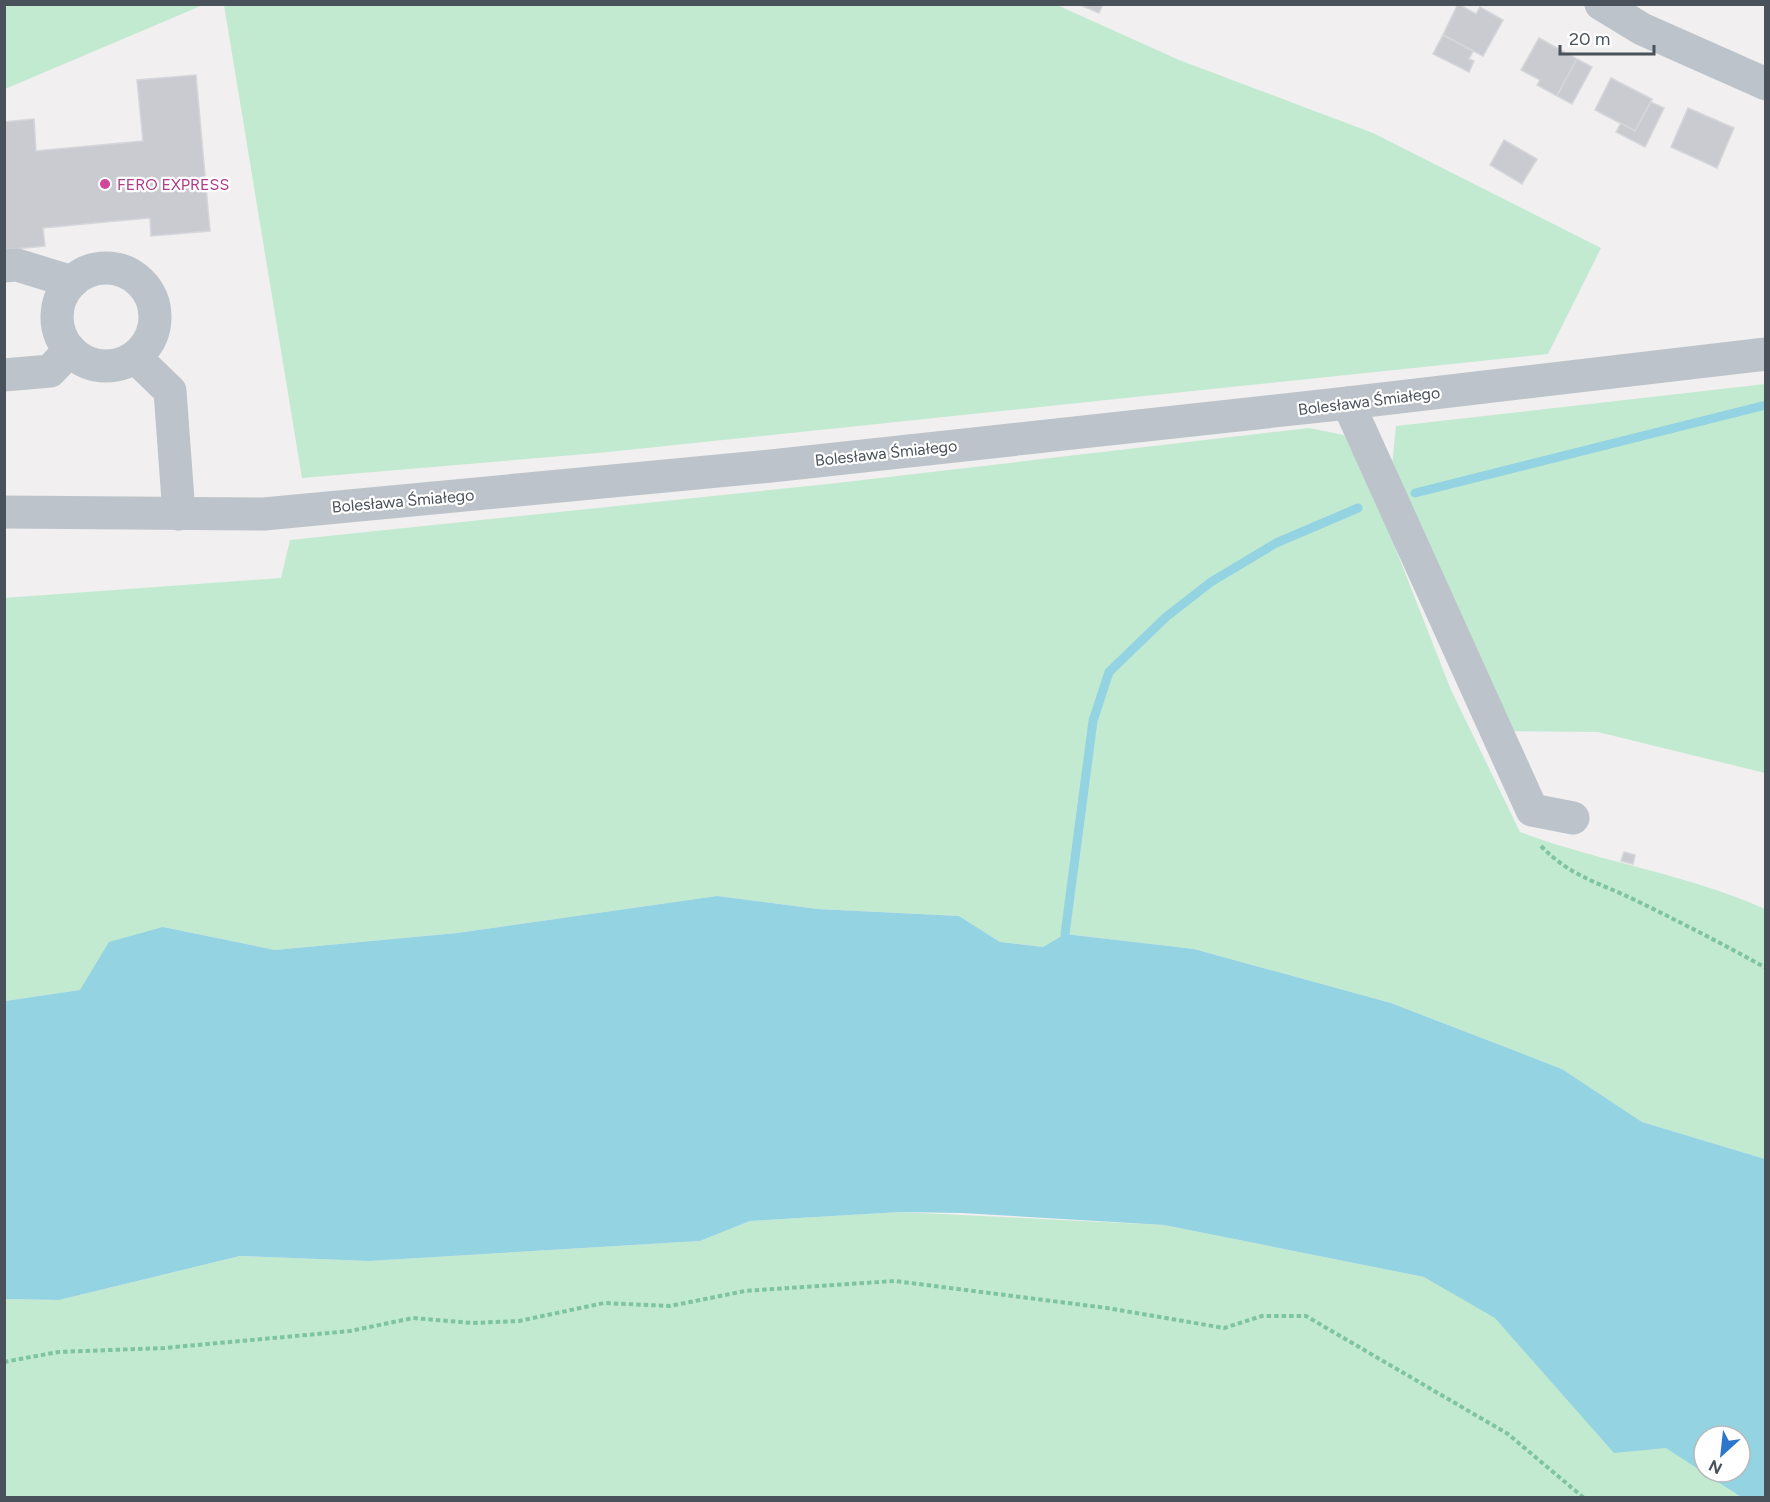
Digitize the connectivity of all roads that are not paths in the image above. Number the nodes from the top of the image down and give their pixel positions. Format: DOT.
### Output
graph roads {
  1 [pos="1601,4"];
  2 [pos="1766,84"];
  3 [pos="4,266"];
  4 [pos="72,282"];
  5 [pos="70,350"];
  6 [pos="1766,354"];
  7 [pos="135,357"];
  8 [pos="4,375"];
  9 [pos="1348,403"];
  10 [pos="4,512"];
  11 [pos="179,514"];
  12 [pos="1573,818"];
  1 -- 2 [label="street"];
  3 -- 4 [label="street"];
  4 -- 5 [label="street"];
  4 -- 7 [label="street"];
  5 -- 7 [label="street"];
  5 -- 8 [label="street"];
  6 -- 9 [label="street, Bolesława Śmiałego"];
  7 -- 11 [label="street"];
  9 -- 11 [label="street, Bolesława Śmiałego"];
  9 -- 12 [label="street"];
  10 -- 11 [label="street, Bolesława Śmiałego"];
}
